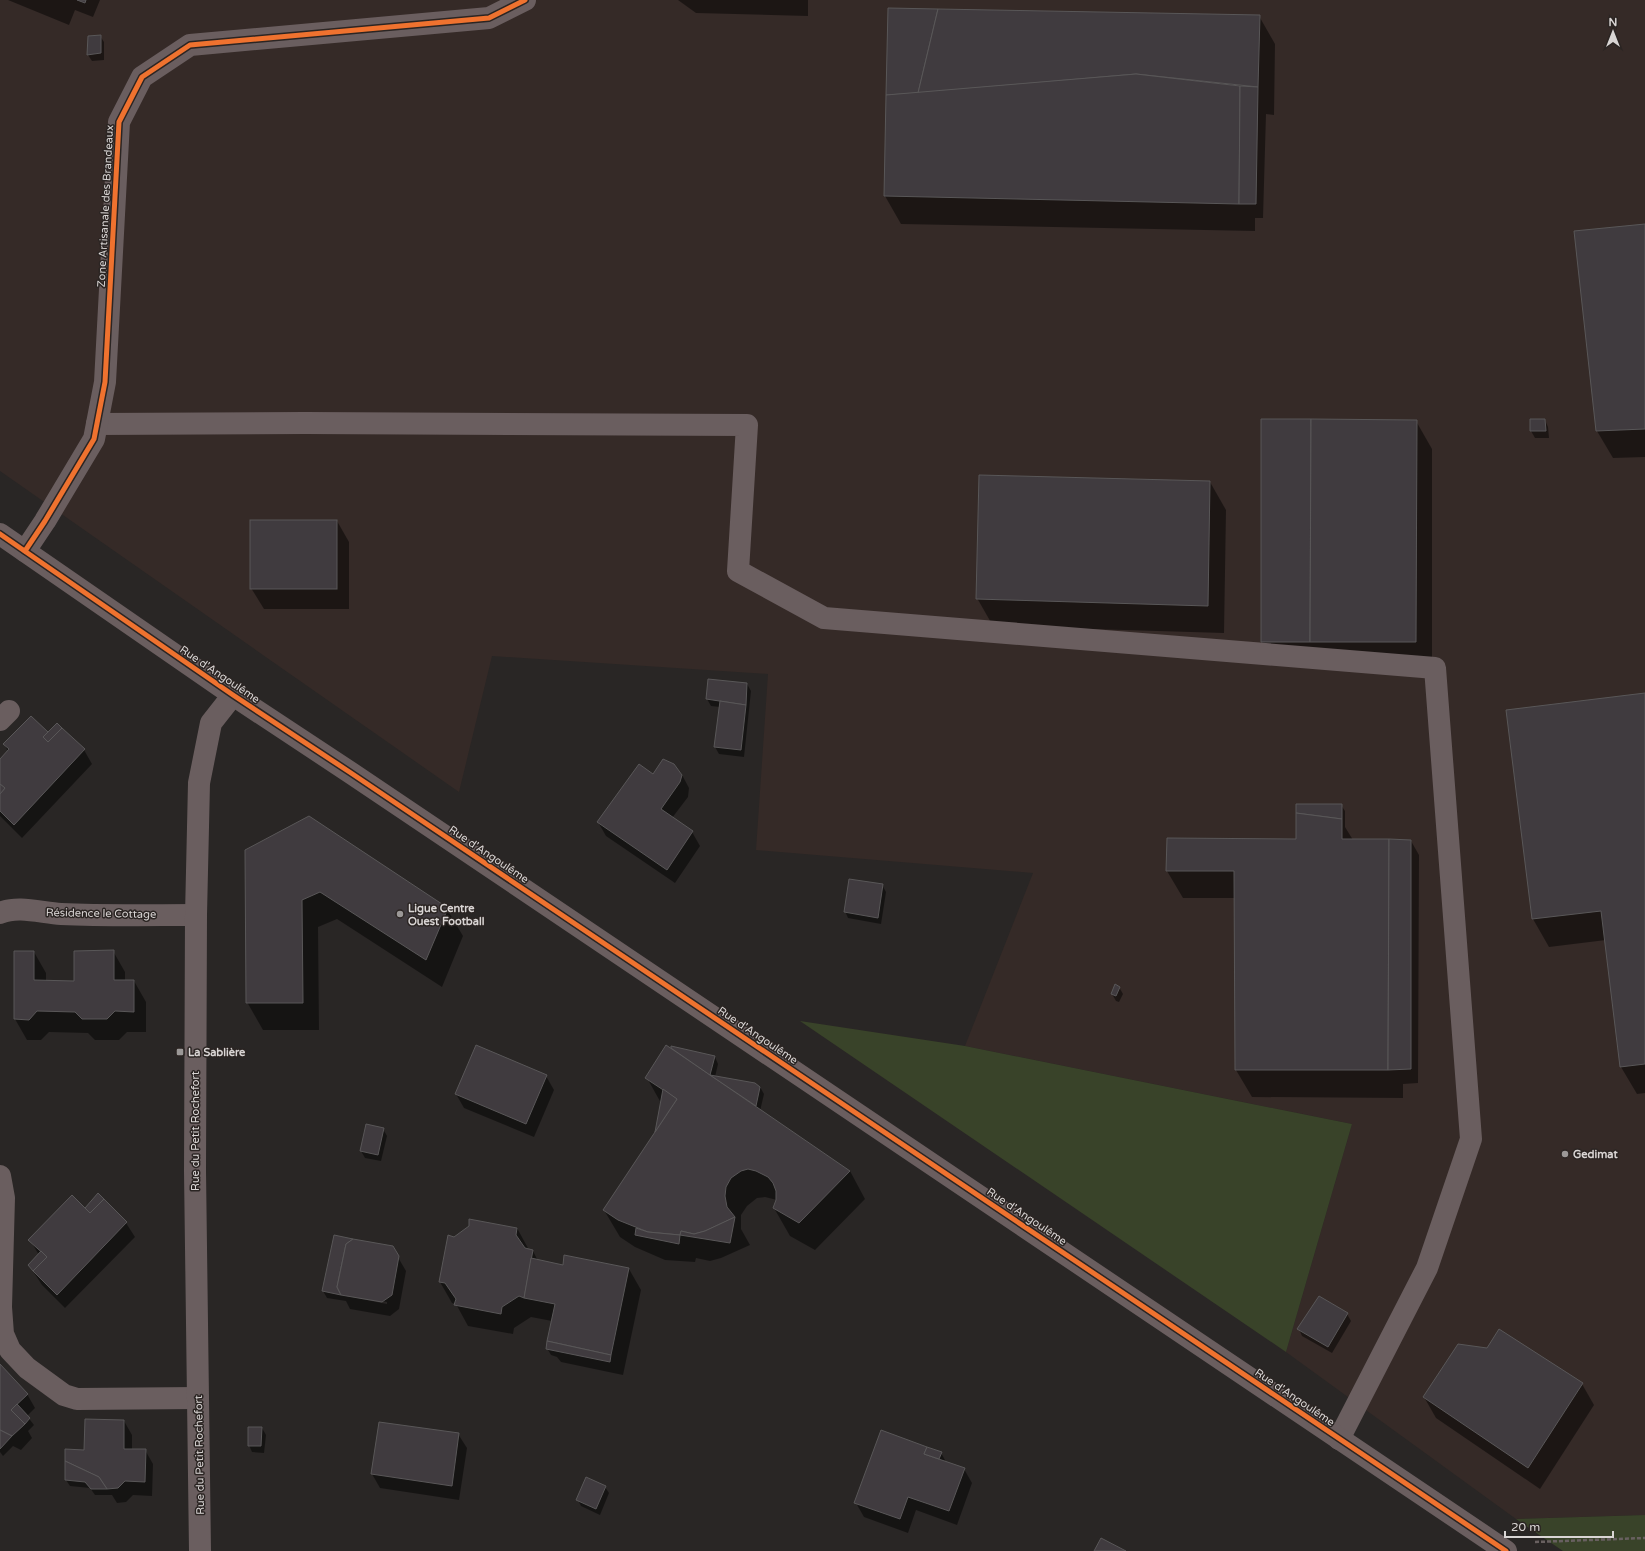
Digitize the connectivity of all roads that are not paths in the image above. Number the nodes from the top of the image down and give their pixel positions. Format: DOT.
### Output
graph roads {
  1 [pos="526,0"];
  2 [pos="96,424"];
  3 [pos="0,534"];
  4 [pos="25,551"];
  5 [pos="233,695"];
  6 [pos="2,906"];
  7 [pos="196,915"];
  8 [pos="0,1176"];
  9 [pos="198,1398"];
  10 [pos="1339,1438"];
  11 [pos="1500,1547"];
  12 [pos="200,1551"];
  1 -- 2 [label="street, Zone Artisanale des Brandeaux"];
  2 -- 4 [label="street, Zone Artisanale des Brandeaux"];
  2 -- 10 [label="street"];
  3 -- 4 [label="street, Rue d'Angoulême"];
  4 -- 5 [label="street, Rue d'Angoulême"];
  5 -- 7 [label="street, Rue du Petit Rochefort"];
  5 -- 10 [label="street, Rue d'Angoulême"];
  6 -- 7 [label="street, Résidence le Cottage"];
  7 -- 9 [label="street, Rue du Petit Rochefort"];
  8 -- 9 [label="street"];
  9 -- 12 [label="street, Rue du Petit Rochefort"];
  10 -- 11 [label="street, Rue d'Angoulême"];
}
